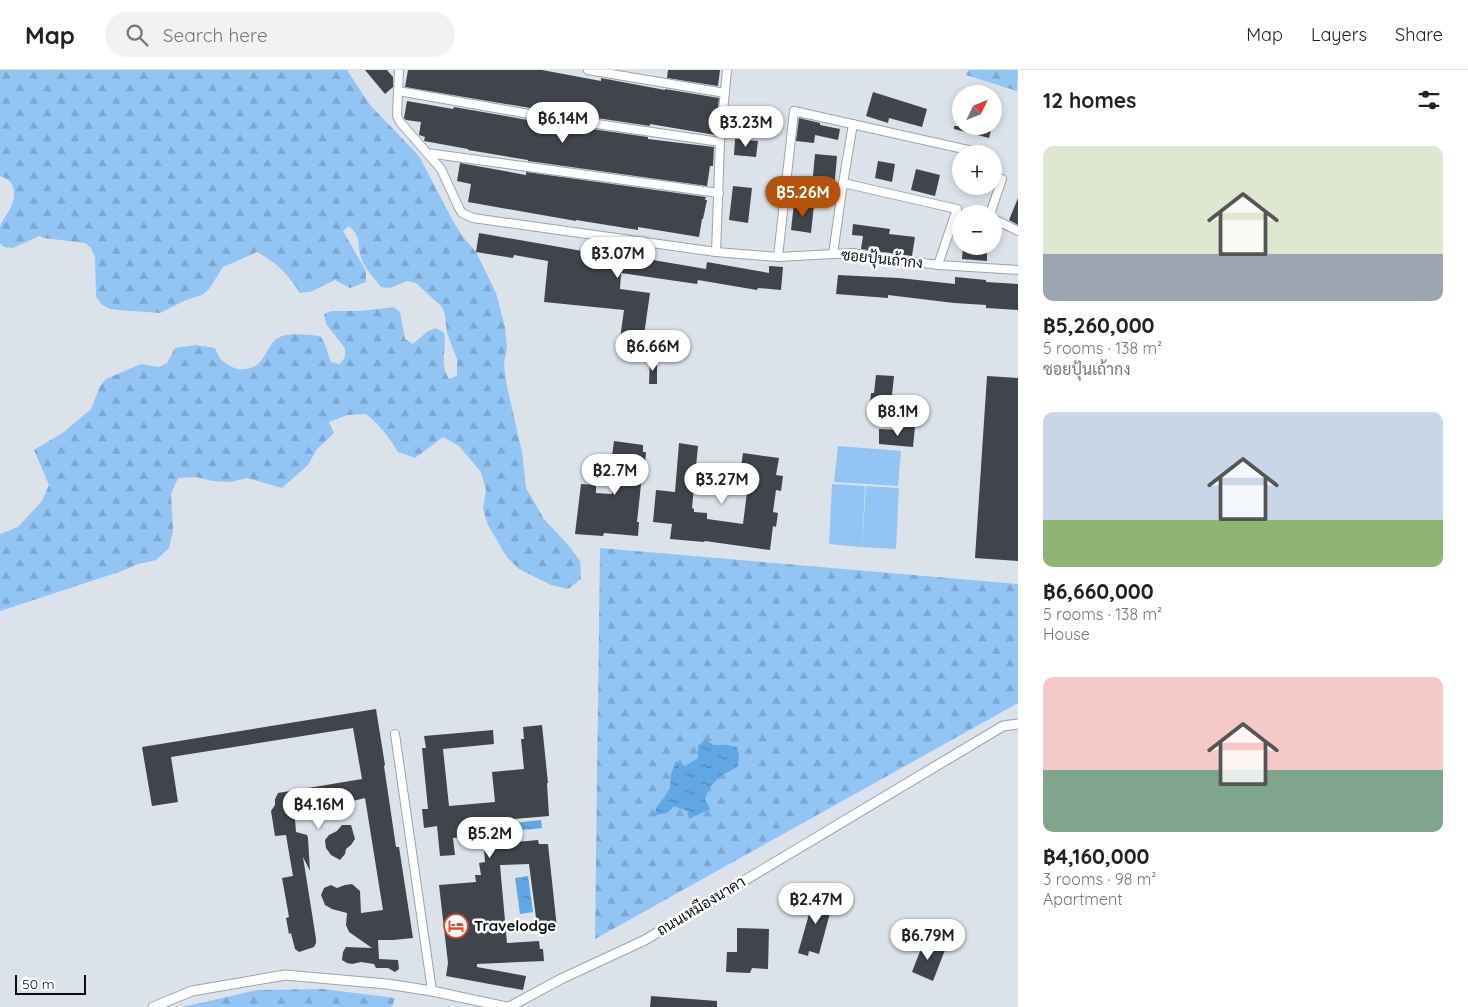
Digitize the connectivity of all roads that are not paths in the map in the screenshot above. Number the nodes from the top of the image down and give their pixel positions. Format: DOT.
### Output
graph roads {
  1 [pos="394,70"];
  2 [pos="588,70"];
  3 [pos="727,70"];
  4 [pos="399,74"];
  5 [pos="398,91"];
  6 [pos="725,94"];
  7 [pos="853,124"];
  8 [pos="720,142"];
  9 [pos="952,146"];
  10 [pos="428,153"];
  11 [pos="843,183"];
  12 [pos="719,193"];
  13 [pos="1002,223"];
  14 [pos="1018,231"];
  15 [pos="716,252"];
  16 [pos="833,254"];
  17 [pos="778,257"];
  18 [pos="938,265"];
  19 [pos="1018,270"];
  20 [pos="1018,724"];
  21 [pos="395,734"];
  22 [pos="432,991"];
  23 [pos="153,1007"];
  24 [pos="508,1007"];
  1 -- 4 [label="street"];
  2 -- 6 [label="street"];
  3 -- 6 [label="street"];
  4 -- 5 [label="street"];
  5 -- 8 [label="street"];
  5 -- 10 [label="street, ซอยปุ้นเถ้ากง"];
  6 -- 8 [label="street"];
  7 -- 9 [label="street"];
  7 -- 11 [label="street"];
  7 -- 17 [label="street"];
  8 -- 12 [label="street"];
  10 -- 12 [label="street"];
  10 -- 15 [label="street, ซอยปุ้นเถ้ากง"];
  11 -- 16 [label="street"];
  11 -- 18 [label="street"];
  12 -- 15 [label="street"];
  13 -- 14 [label="street"];
  15 -- 17 [label="street, ซอยปุ้นเถ้ากง"];
  16 -- 17 [label="street, ซอยปุ้นเถ้ากง"];
  16 -- 18 [label="street, ซอยปุ้นเถ้ากง"];
  18 -- 19 [label="street, ซอยปุ้นเถ้ากง"];
  20 -- 24 [label="street, ถนนเหมืองนาคา"];
  21 -- 22 [label="street"];
  22 -- 23 [label="street, ถนนเหมืองนาคา"];
  22 -- 24 [label="street, ถนนเหมืองนาคา"];
}
